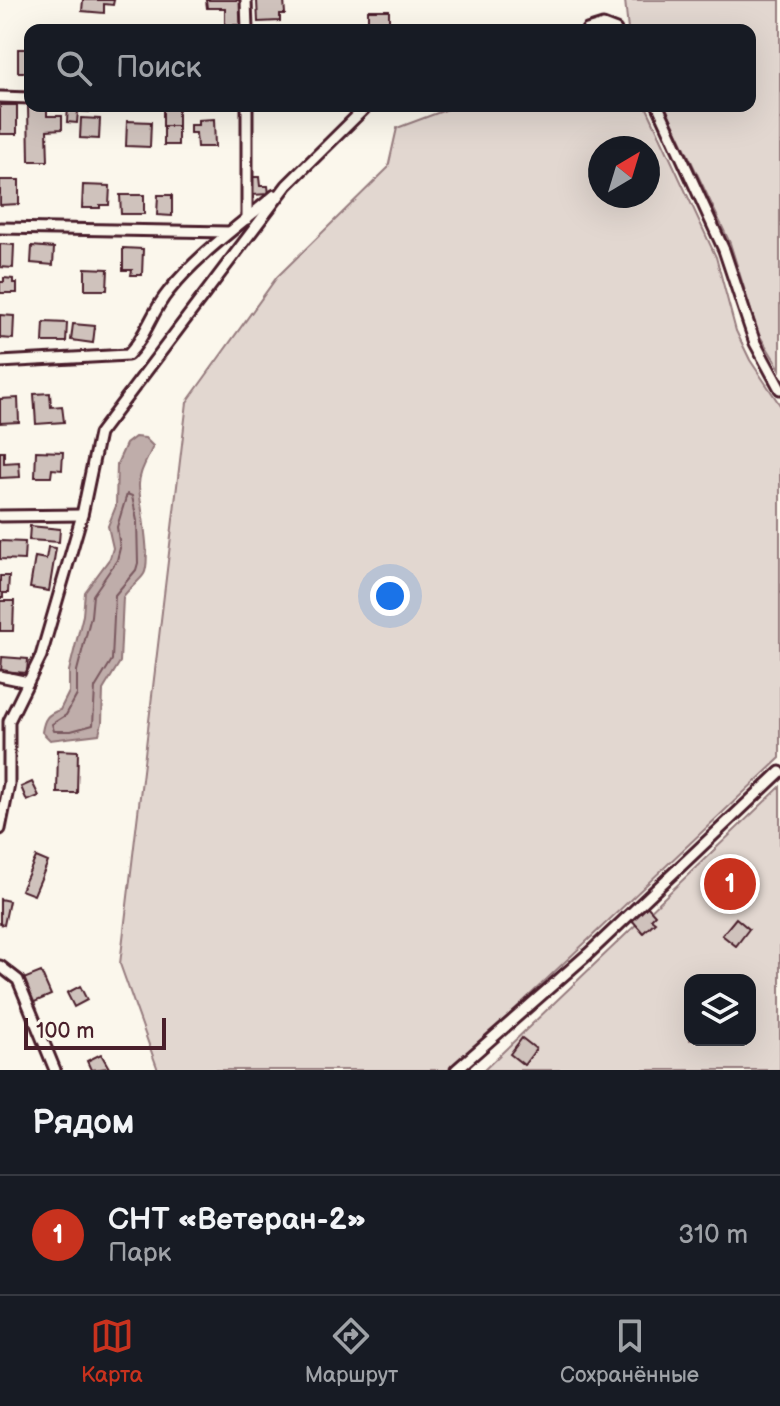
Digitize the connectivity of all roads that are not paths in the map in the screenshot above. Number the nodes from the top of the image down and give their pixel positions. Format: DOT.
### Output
graph roads {
  1 [pos="246,0"];
  2 [pos="247,24"];
  3 [pos="0,97"];
  4 [pos="24,98"];
  5 [pos="247,112"];
  6 [pos="361,112"];
  7 [pos="661,112"];
  8 [pos="287,185"];
  9 [pos="247,219"];
  10 [pos="0,228"];
  11 [pos="228,232"];
  12 [pos="0,362"];
  13 [pos="780,389"];
  14 [pos="82,515"];
  15 [pos="0,516"];
  16 [pos="0,676"];
  17 [pos="28,682"];
  18 [pos="780,772"];
  19 [pos="0,829"];
  20 [pos="0,966"];
  21 [pos="55,1070"];
  22 [pos="456,1070"];
  1 -- 2 [label="street"];
  3 -- 4 [label="street"];
  5 -- 9 [label="street"];
  6 -- 8 [label="street"];
  7 -- 13 [label="street"];
  8 -- 9 [label="street"];
  8 -- 14 [label="street"];
  9 -- 11 [label="street"];
  10 -- 11 [label="street"];
  11 -- 12 [label="street"];
  14 -- 15 [label="street"];
  14 -- 17 [label="street"];
  16 -- 17 [label="street"];
  17 -- 19 [label="street"];
  18 -- 22 [label="street"];
  20 -- 21 [label="street"];
}
